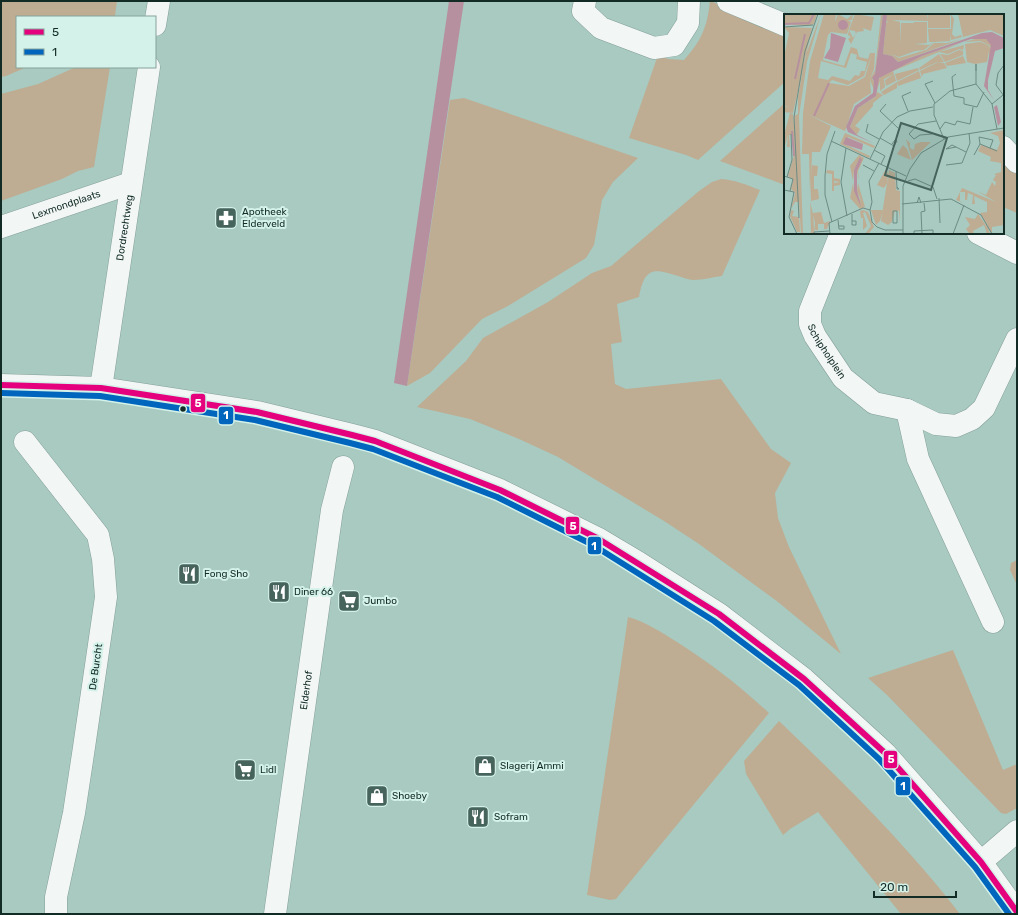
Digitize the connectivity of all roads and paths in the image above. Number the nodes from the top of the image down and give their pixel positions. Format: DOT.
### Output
graph roads {
  1 [pos="159,1"];
  2 [pos="585,1"];
  3 [pos="689,1"];
  4 [pos="728,1"];
  5 [pos="156,19"];
  6 [pos="784,25"];
  7 [pos="149,68"];
  8 [pos="1004,148"];
  9 [pos="1017,162"];
  10 [pos="131,183"];
  11 [pos="1,227"];
  12 [pos="841,234"];
  13 [pos="980,234"];
  14 [pos="1017,253"];
  15 [pos="1017,339"];
  16 [pos="1,385"];
  17 [pos="101,388"];
  18 [pos="907,410"];
  19 [pos="25,442"];
  20 [pos="343,467"];
  21 [pos="993,622"];
  22 [pos="1017,831"];
  23 [pos="981,862"];
  24 [pos="1017,912"];
  25 [pos="56,914"];
  26 [pos="275,914"];
  1 -- 5 [label="street"];
  2 -- 3 [label="street"];
  4 -- 6 [label="street"];
  7 -- 10 [label="street, Dordrechtweg"];
  8 -- 9 [label="street"];
  10 -- 11 [label="street, Lexmondplaats"];
  10 -- 17 [label="street, Dordrechtweg"];
  12 -- 18 [label="street, Schipholplein"];
  13 -- 14 [label="street"];
  15 -- 18 [label="street, Schipholplein"];
  16 -- 17 [label="street"];
  17 -- 23 [label="street"];
  18 -- 21 [label="street"];
  19 -- 25 [label="street, De Burcht"];
  20 -- 26 [label="street, Elderhof"];
  22 -- 23 [label="street"];
  23 -- 24 [label="street"];
}
